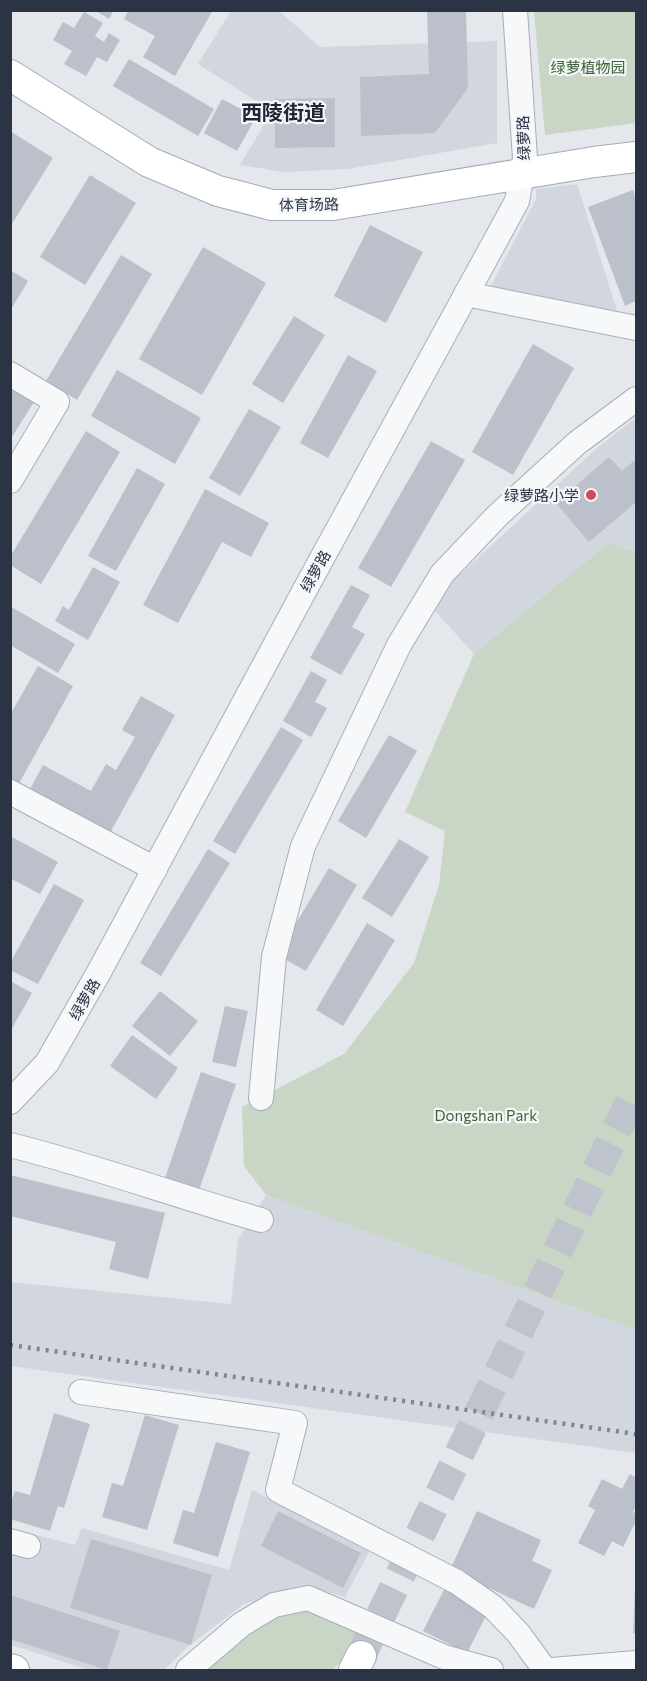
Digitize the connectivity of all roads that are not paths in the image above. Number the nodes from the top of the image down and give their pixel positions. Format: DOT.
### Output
graph roads {
  1 [pos="515,10"];
  2 [pos="10,59"];
  3 [pos="10,75"];
  4 [pos="636,148"];
  5 [pos="636,158"];
  6 [pos="524,166"];
  7 [pos="466,294"];
  8 [pos="636,328"];
  9 [pos="10,374"];
  10 [pos="636,399"];
  11 [pos="10,481"];
  12 [pos="10,792"];
  13 [pos="155,869"];
  14 [pos="261,1098"];
  15 [pos="10,1102"];
  16 [pos="10,1145"];
  17 [pos="261,1220"];
  18 [pos="81,1392"];
  19 [pos="636,1664"];
  20 [pos="188,1671"];
  21 [pos="491,1671"];
  22 [pos="545,1671"];
  23 [pos="552,1671"];
  1 -- 6 [label="street, 绿萝路"];
  2 -- 6 [label="main road, 体育场路"];
  3 -- 6 [label="main road, 体育场路"];
  4 -- 6 [label="main road, 体育场路"];
  5 -- 6 [label="main road, 体育场路"];
  6 -- 7 [label="street, 绿萝路"];
  7 -- 8 [label="street"];
  7 -- 13 [label="street, 绿萝路"];
  9 -- 11 [label="street"];
  10 -- 14 [label="street"];
  12 -- 13 [label="street"];
  13 -- 15 [label="street, 绿萝路"];
  16 -- 17 [label="street"];
  18 -- 22 [label="street"];
  19 -- 23 [label="street"];
  20 -- 21 [label="street"];
}
